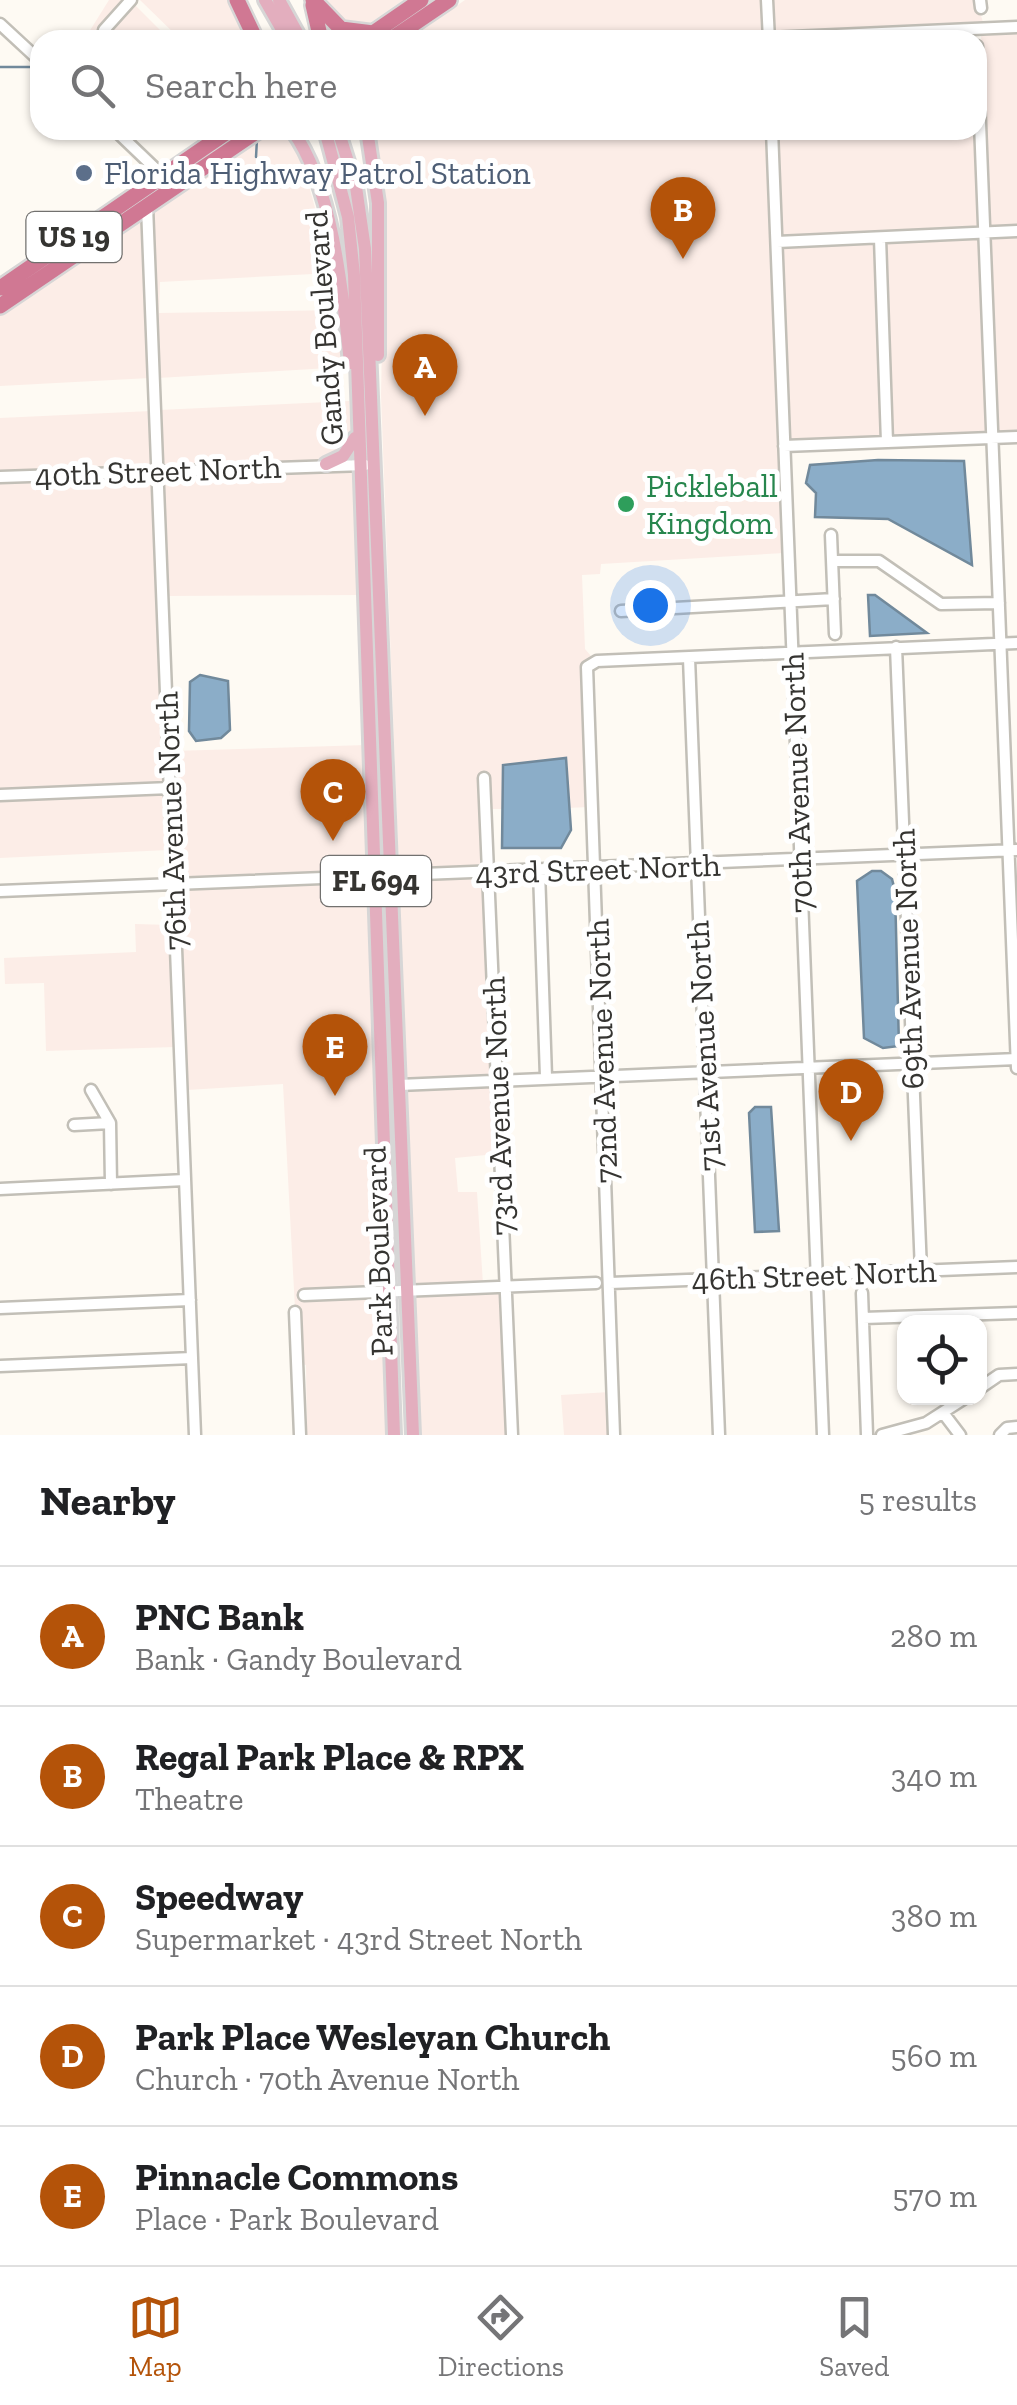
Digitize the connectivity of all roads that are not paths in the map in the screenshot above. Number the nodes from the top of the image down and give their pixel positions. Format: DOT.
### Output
graph roads {
  1 [pos="131,0"];
  2 [pos="237,0"];
  3 [pos="265,0"];
  4 [pos="279,0"];
  5 [pos="312,0"];
  6 [pos="421,0"];
  7 [pos="449,0"];
  8 [pos="767,0"];
  9 [pos="0,24"];
  10 [pos="1017,26"];
  11 [pos="104,30"];
  12 [pos="251,30"];
  13 [pos="286,30"];
  14 [pos="292,30"];
  15 [pos="319,30"];
  16 [pos="344,30"];
  17 [pos="377,30"];
  18 [pos="405,30"];
  19 [pos="769,30"];
  20 [pos="987,35"];
  21 [pos="30,51"];
  22 [pos="126,140"];
  23 [pos="215,140"];
  24 [pos="244,140"];
  25 [pos="298,140"];
  26 [pos="306,140"];
  27 [pos="336,140"];
  28 [pos="337,140"];
  29 [pos="367,140"];
  30 [pos="772,140"];
  31 [pos="981,140"];
  32 [pos="308,158"];
  33 [pos="163,176"];
  34 [pos="147,206"];
  35 [pos="1017,231"];
  36 [pos="984,233"];
  37 [pos="880,238"];
  38 [pos="776,242"];
  39 [pos="0,291"];
  40 [pos="0,306"];
  41 [pos="374,432"];
  42 [pos="1017,437"];
  43 [pos="355,438"];
  44 [pos="992,438"];
  45 [pos="887,442"];
  46 [pos="784,446"];
  47 [pos="326,464"];
  48 [pos="376,464"];
  49 [pos="361,465"];
  50 [pos="157,472"];
  51 [pos="0,477"];
  52 [pos="831,535"];
  53 [pos="364,557"];
  54 [pos="833,561"];
  55 [pos="834,600"];
  56 [pos="790,603"];
  57 [pos="999,603"];
  58 [pos="621,610"];
  59 [pos="836,634"];
  60 [pos="1017,643"];
  61 [pos="1000,644"];
  62 [pos="896,647"];
  63 [pos="792,651"];
  64 [pos="689,658"];
  65 [pos="385,672"];
  66 [pos="369,675"];
  67 [pos="389,764"];
  68 [pos="484,778"];
  69 [pos="170,788"];
  70 [pos="0,795"];
  71 [pos="1013,851"];
  72 [pos="904,856"];
  73 [pos="800,861"];
  74 [pos="696,865"];
  75 [pos="594,868"];
  76 [pos="538,871"];
  77 [pos="489,872"];
  78 [pos="383,878"];
  79 [pos="174,884"];
  80 [pos="0,891"];
  81 [pos="383,1050"];
  82 [pos="1017,1059"];
  83 [pos="912,1064"];
  84 [pos="808,1068"];
  85 [pos="1017,1068"];
  86 [pos="706,1072"];
  87 [pos="603,1076"];
  88 [pos="546,1077"];
  89 [pos="498,1080"];
  90 [pos="399,1085"];
  91 [pos="91,1090"];
  92 [pos="385,1102"];
  93 [pos="110,1123"];
  94 [pos="74,1124"];
  95 [pos="402,1139"];
  96 [pos="185,1180"];
  97 [pos="112,1184"];
  98 [pos="0,1188"];
  99 [pos="1017,1266"];
  100 [pos="920,1270"];
  101 [pos="816,1275"];
  102 [pos="714,1279"];
  103 [pos="610,1283"];
  104 [pos="596,1284"];
  105 [pos="506,1287"];
  106 [pos="408,1291"];
  107 [pos="392,1292"];
  108 [pos="862,1293"];
  109 [pos="304,1295"];
  110 [pos="190,1300"];
  111 [pos="0,1308"];
  112 [pos="295,1312"];
  113 [pos="1017,1313"];
  114 [pos="863,1318"];
  115 [pos="192,1358"];
  116 [pos="0,1366"];
  117 [pos="1017,1374"];
  118 [pos="987,1383"];
  119 [pos="956,1405"];
  120 [pos="944,1414"];
  121 [pos="1017,1426"];
  122 [pos="195,1435"];
  123 [pos="300,1435"];
  124 [pos="397,1435"];
  125 [pos="412,1435"];
  126 [pos="512,1435"];
  127 [pos="614,1435"];
  128 [pos="719,1435"];
  129 [pos="823,1435"];
  130 [pos="868,1435"];
  131 [pos="882,1435"];
  132 [pos="960,1435"];
  133 [pos="1000,1435"];
  1 -- 11 [label="street"];
  2 -- 12 [label="highway"];
  3 -- 13 [label="main road"];
  4 -- 14 [label="main road"];
  5 -- 15 [label="highway"];
  5 -- 16 [label="highway"];
  6 -- 17 [label="highway"];
  7 -- 18 [label="highway"];
  8 -- 19 [label="street"];
  9 -- 21 [label="street"];
  10 -- 20 [label="street"];
  22 -- 33 [label="street"];
  23 -- 33 [label="highway, US 19"];
  24 -- 34 [label="highway, US 19"];
  25 -- 32 [label="main road"];
  26 -- 32 [label="main road"];
  27 -- 49 [label="main road, Gandy Boulevard / FL 694"];
  28 -- 41 [label="main road, Gandy Boulevard / FL 694"];
  29 -- 41 [label="main road"];
  30 -- 38 [label="street, 70th Avenue North"];
  31 -- 36 [label="street"];
  32 -- 43 [label="main road"];
  33 -- 39 [label="highway, US 19"];
  34 -- 40 [label="highway, US 19"];
  34 -- 50 [label="street, 76th Avenue North"];
  35 -- 36 [label="street"];
  36 -- 37 [label="street"];
  36 -- 44 [label="street"];
  37 -- 38 [label="street"];
  37 -- 45 [label="street"];
  38 -- 46 [label="street, 70th Avenue North"];
  41 -- 48 [label="main road, Gandy Boulevard / FL 694"];
  42 -- 44 [label="street"];
  43 -- 47 [label="main road"];
  43 -- 49 [label="main road"];
  44 -- 45 [label="street"];
  44 -- 57 [label="street"];
  45 -- 46 [label="street"];
  46 -- 56 [label="street, 70th Avenue North"];
  47 -- 49 [label="street, 40th Street North"];
  47 -- 50 [label="street, 40th Street North"];
  48 -- 49 [label="street, 40th Street North"];
  48 -- 65 [label="main road, Park Boulevard / FL 694"];
  49 -- 53 [label="main road, Park Boulevard / FL 694"];
  50 -- 51 [label="street, 40th Street North"];
  50 -- 69 [label="street, 76th Avenue North"];
  52 -- 54 [label="street"];
  53 -- 65 [label="main road"];
  53 -- 66 [label="main road, Park Boulevard / FL 694"];
  54 -- 55 [label="street"];
  54 -- 57 [label="street"];
  55 -- 56 [label="street"];
  55 -- 59 [label="street"];
  56 -- 58 [label="street"];
  56 -- 63 [label="street, 70th Avenue North"];
  57 -- 61 [label="street"];
  60 -- 61 [label="street"];
  61 -- 62 [label="street"];
  61 -- 71 [label="street"];
  62 -- 63 [label="street"];
  62 -- 72 [label="street, 69th Avenue North"];
  63 -- 64 [label="street"];
  63 -- 73 [label="street, 70th Avenue North"];
  64 -- 74 [label="street, 71st Avenue North"];
  64 -- 75 [label="street, 72nd Avenue North"];
  65 -- 67 [label="main road, Park Boulevard / FL 694"];
  66 -- 67 [label="main road"];
  66 -- 78 [label="main road, Park Boulevard / FL 694"];
  67 -- 78 [label="main road, Park Boulevard / FL 694"];
  68 -- 77 [label="street, 73rd Avenue North"];
  69 -- 70 [label="street"];
  69 -- 79 [label="street, 76th Avenue North"];
  71 -- 72 [label="street, 43rd Street North"];
  71 -- 82 [label="street"];
  72 -- 73 [label="street, 43rd Street North"];
  72 -- 83 [label="street, 69th Avenue North"];
  73 -- 74 [label="street, 43rd Street North"];
  73 -- 84 [label="street, 70th Avenue North"];
  74 -- 75 [label="street, 43rd Street North"];
  74 -- 86 [label="street, 71st Avenue North"];
  75 -- 76 [label="street, 43rd Street North"];
  75 -- 87 [label="street, 72nd Avenue North"];
  76 -- 77 [label="street, 43rd Street North"];
  76 -- 88 [label="street"];
  77 -- 78 [label="street, 43rd Street North"];
  77 -- 89 [label="street, 73rd Avenue North"];
  78 -- 79 [label="street, 43rd Street North"];
  78 -- 81 [label="main road, Park Boulevard / FL 694"];
  78 -- 90 [label="main road, Park Boulevard / FL 694"];
  79 -- 80 [label="street, 43rd Street North"];
  79 -- 96 [label="street, 76th Avenue North"];
  81 -- 90 [label="main road"];
  81 -- 92 [label="main road, Park Boulevard / FL 694"];
  82 -- 83 [label="street"];
  82 -- 85 [label="street"];
  83 -- 84 [label="street"];
  83 -- 100 [label="street, 69th Avenue North"];
  84 -- 86 [label="street"];
  84 -- 101 [label="street, 70th Avenue North"];
  86 -- 87 [label="street"];
  86 -- 102 [label="street, 71st Avenue North"];
  87 -- 88 [label="street"];
  87 -- 103 [label="street, 72nd Avenue North"];
  88 -- 89 [label="street"];
  89 -- 90 [label="street"];
  89 -- 105 [label="street, 73rd Avenue North"];
  90 -- 95 [label="main road, Park Boulevard / FL 694"];
  91 -- 93 [label="street"];
  92 -- 95 [label="main road"];
  92 -- 107 [label="main road, Park Boulevard / FL 694"];
  93 -- 94 [label="street"];
  93 -- 97 [label="street"];
  95 -- 106 [label="main road, Park Boulevard / FL 694"];
  96 -- 97 [label="street"];
  96 -- 110 [label="street, 76th Avenue North"];
  97 -- 98 [label="street"];
  99 -- 100 [label="street, 46th Street North"];
  100 -- 101 [label="street, 46th Street North"];
  101 -- 102 [label="street, 46th Street North"];
  101 -- 129 [label="street, 70th Avenue North"];
  102 -- 103 [label="street, 46th Street North"];
  102 -- 128 [label="street, 71st Avenue North"];
  103 -- 127 [label="street, 72nd Avenue North"];
  104 -- 105 [label="street"];
  105 -- 106 [label="street"];
  105 -- 126 [label="street, 73rd Avenue North"];
  106 -- 107 [label="street"];
  106 -- 125 [label="main road, Park Boulevard / FL 694"];
  107 -- 109 [label="street"];
  107 -- 124 [label="main road, Park Boulevard / FL 694"];
  108 -- 114 [label="street"];
  110 -- 111 [label="street"];
  110 -- 115 [label="street, 76th Avenue North"];
  112 -- 123 [label="street"];
  113 -- 114 [label="street"];
  114 -- 130 [label="street"];
  115 -- 116 [label="street"];
  115 -- 122 [label="street, 76th Avenue North"];
  117 -- 118 [label="street"];
  119 -- 120 [label="street"];
  120 -- 131 [label="street"];
  120 -- 132 [label="street"];
  121 -- 133 [label="street"];
}
